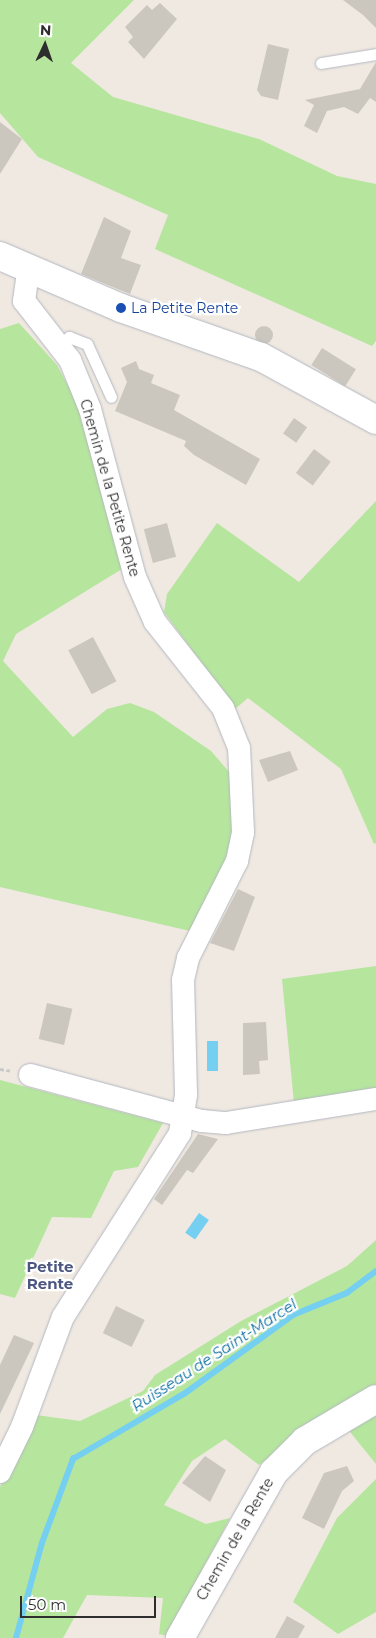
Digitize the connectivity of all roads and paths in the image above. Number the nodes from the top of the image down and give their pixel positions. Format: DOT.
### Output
graph roads {
  1 [pos="376,54"];
  2 [pos="321,63"];
  3 [pos="0,256"];
  4 [pos="28,272"];
  5 [pos="59,345"];
  6 [pos="111,397"];
  7 [pos="376,420"];
  8 [pos="30,1075"];
  9 [pos="376,1099"];
  10 [pos="186,1115"];
  11 [pos="376,1399"];
  12 [pos="0,1472"];
  13 [pos="180,1638"];
  1 -- 2 [label="lane"];
  3 -- 4 [label="main road"];
  4 -- 5 [label="street, Chemin de la Petite Rente"];
  4 -- 7 [label="main road"];
  5 -- 6 [label="lane"];
  5 -- 10 [label="street, Chemin de la Petite Rente"];
  8 -- 10 [label="street"];
  9 -- 10 [label="street"];
  10 -- 12 [label="street, Chemin de la Petite Rente"];
  11 -- 13 [label="main road, Chemin de la Rente"];
}
